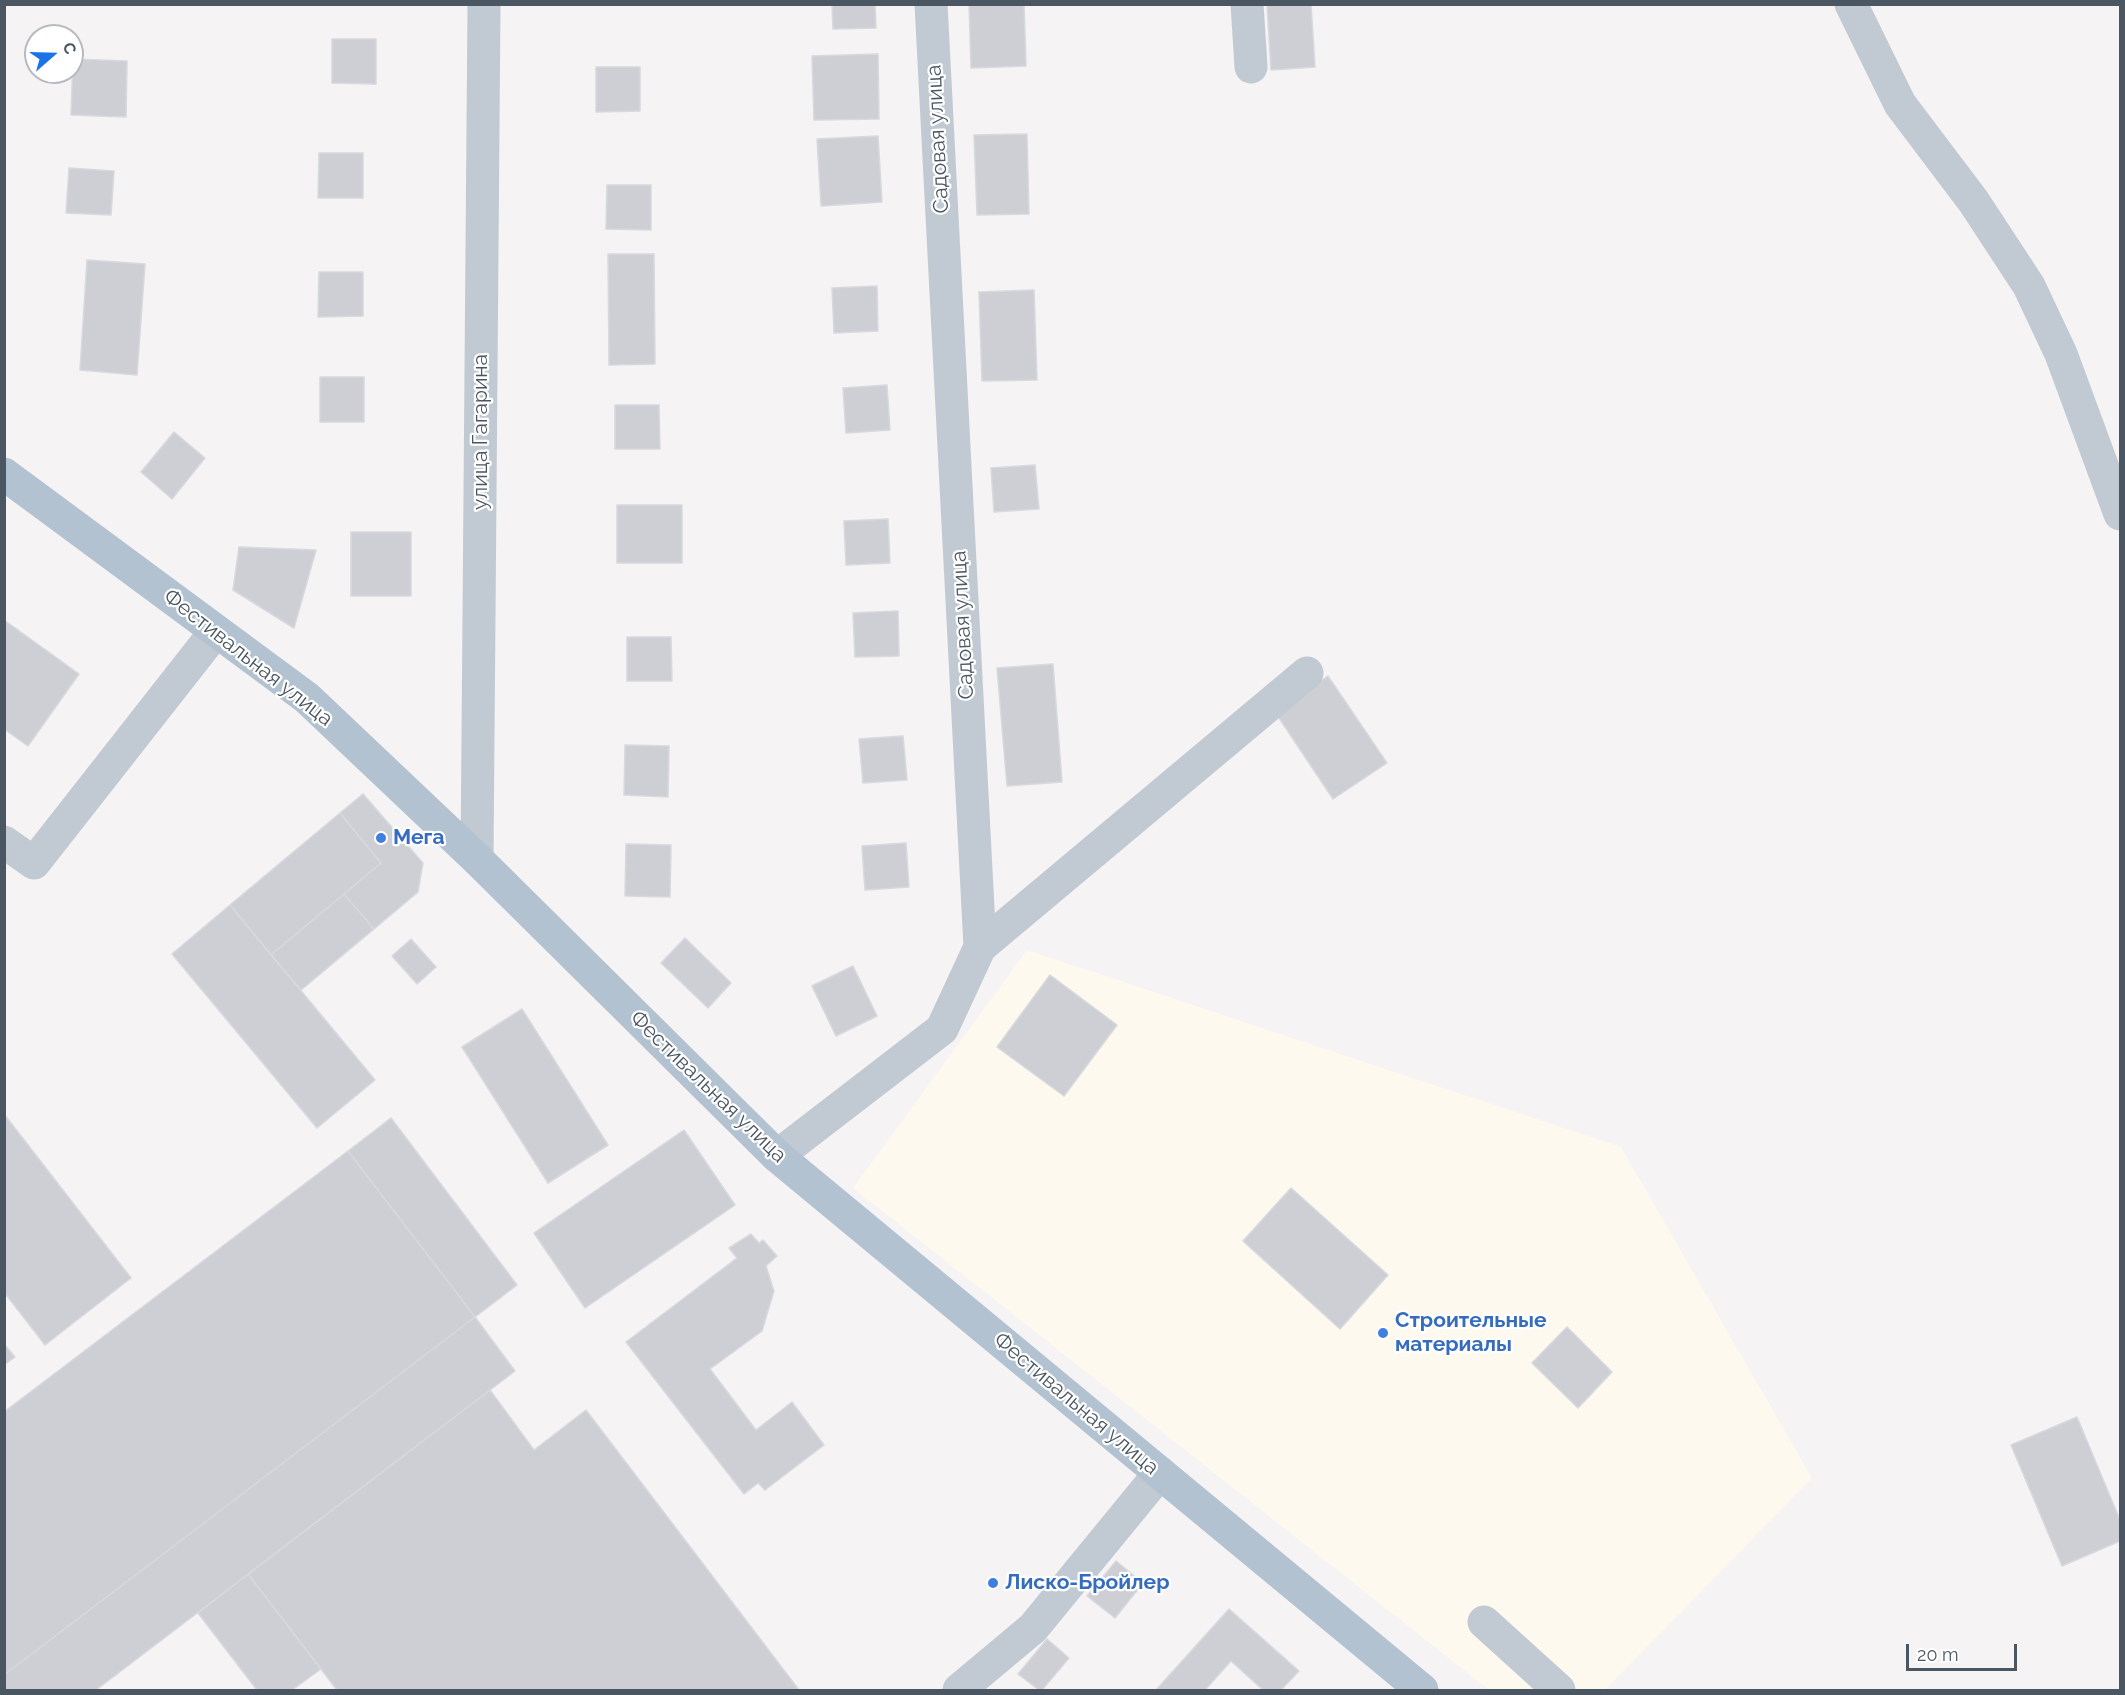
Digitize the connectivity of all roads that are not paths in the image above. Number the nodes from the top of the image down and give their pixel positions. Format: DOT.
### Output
graph roads {
  1 [pos="484,4"];
  2 [pos="932,4"];
  3 [pos="1247,4"];
  4 [pos="1851,4"];
  5 [pos="1251,67"];
  6 [pos="4,474"];
  7 [pos="2121,514"];
  8 [pos="216,631"];
  9 [pos="1307,673"];
  10 [pos="4,842"];
  11 [pos="477,859"];
  12 [pos="980,947"];
  13 [pos="777,1156"];
  14 [pos="1160,1473"];
  15 [pos="1484,1622"];
  16 [pos="1419,1689"];
  17 [pos="959,1690"];
  18 [pos="1559,1690"];
  1 -- 11 [label="street, улица Гагарина"];
  2 -- 12 [label="street, Садовая улица"];
  3 -- 5 [label="street"];
  4 -- 7 [label="street"];
  6 -- 8 [label="main road, Фестивальная улица"];
  8 -- 10 [label="street"];
  8 -- 11 [label="main road, Фестивальная улица"];
  9 -- 12 [label="street"];
  11 -- 13 [label="main road, Фестивальная улица"];
  12 -- 13 [label="street, Садовая улица"];
  13 -- 14 [label="main road, Фестивальная улица"];
  14 -- 16 [label="main road, Фестивальная улица"];
  14 -- 17 [label="street"];
  15 -- 18 [label="street"];
}
